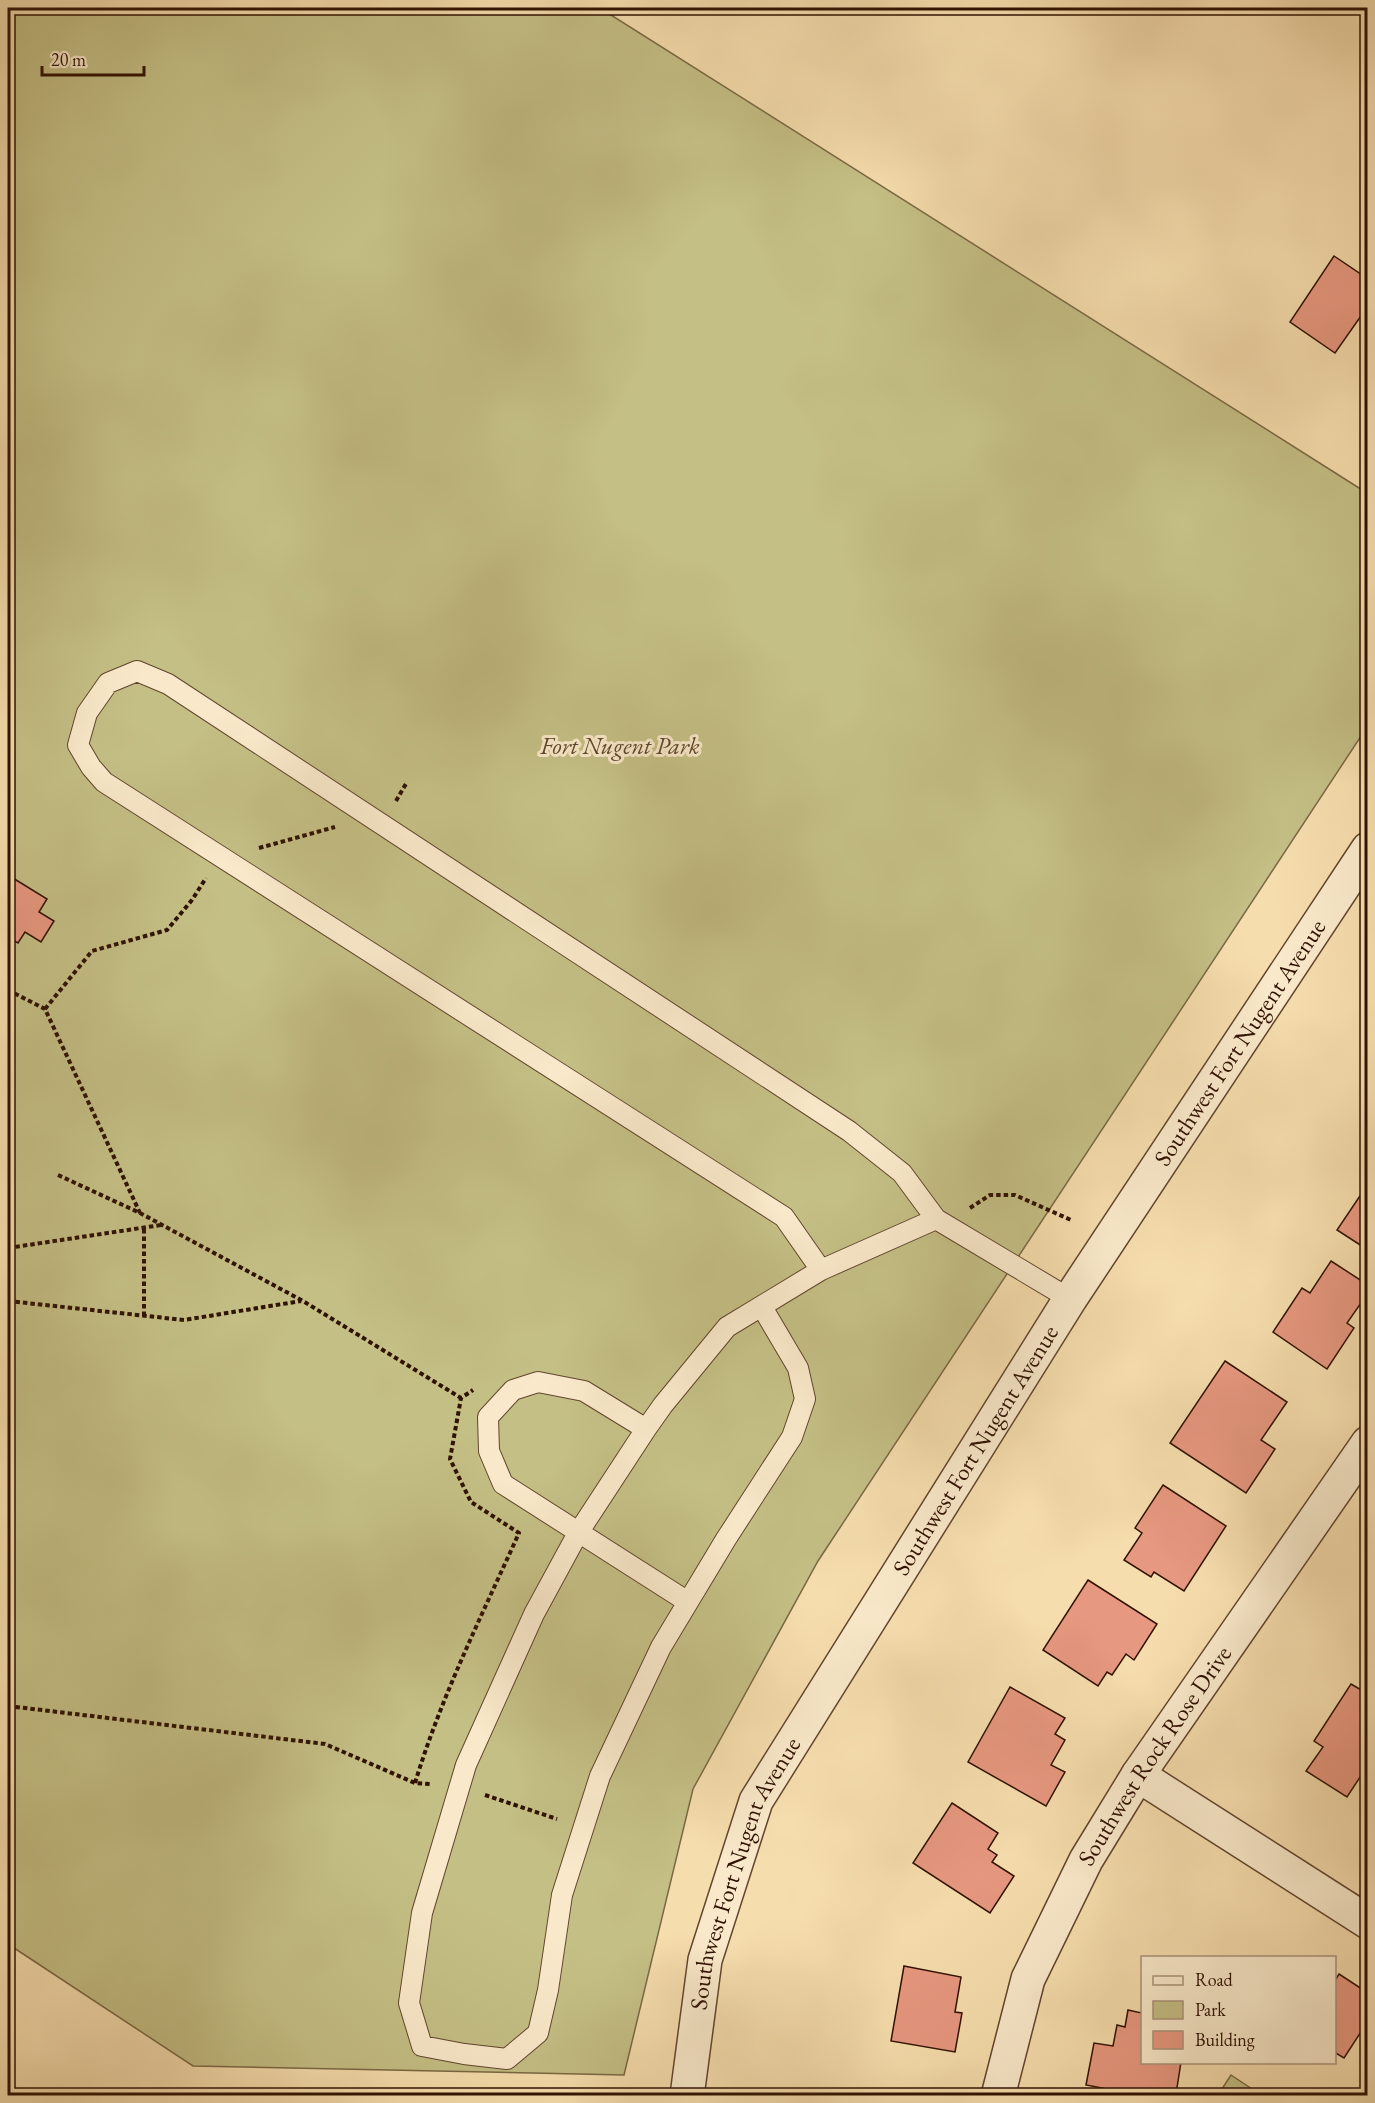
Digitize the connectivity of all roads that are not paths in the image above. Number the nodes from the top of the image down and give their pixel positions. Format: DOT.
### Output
graph roads {
  1 [pos="1368,849"];
  2 [pos="936,1219"];
  3 [pos="821,1270"];
  4 [pos="1070,1299"];
  5 [pos="762,1307"];
  6 [pos="646,1429"];
  7 [pos="1368,1443"];
  8 [pos="578,1533"];
  9 [pos="688,1602"];
  10 [pos="1138,1775"];
  11 [pos="1368,1922"];
  12 [pos="687,2096"];
  13 [pos="998,2096"];
  1 -- 4 [label="street, Southwest Fort Nugent Avenue"];
  2 -- 3 [label="lane"];
  2 -- 3 [label="lane"];
  2 -- 4 [label="lane"];
  3 -- 5 [label="lane"];
  4 -- 12 [label="street, Southwest Fort Nugent Avenue"];
  5 -- 6 [label="lane"];
  5 -- 9 [label="lane"];
  6 -- 8 [label="lane"];
  6 -- 8 [label="lane"];
  7 -- 10 [label="street, Southwest Rock Rose Drive"];
  8 -- 9 [label="lane"];
  8 -- 9 [label="lane"];
  10 -- 11 [label="street"];
  10 -- 13 [label="street, Southwest Rock Rose Drive"];
}
